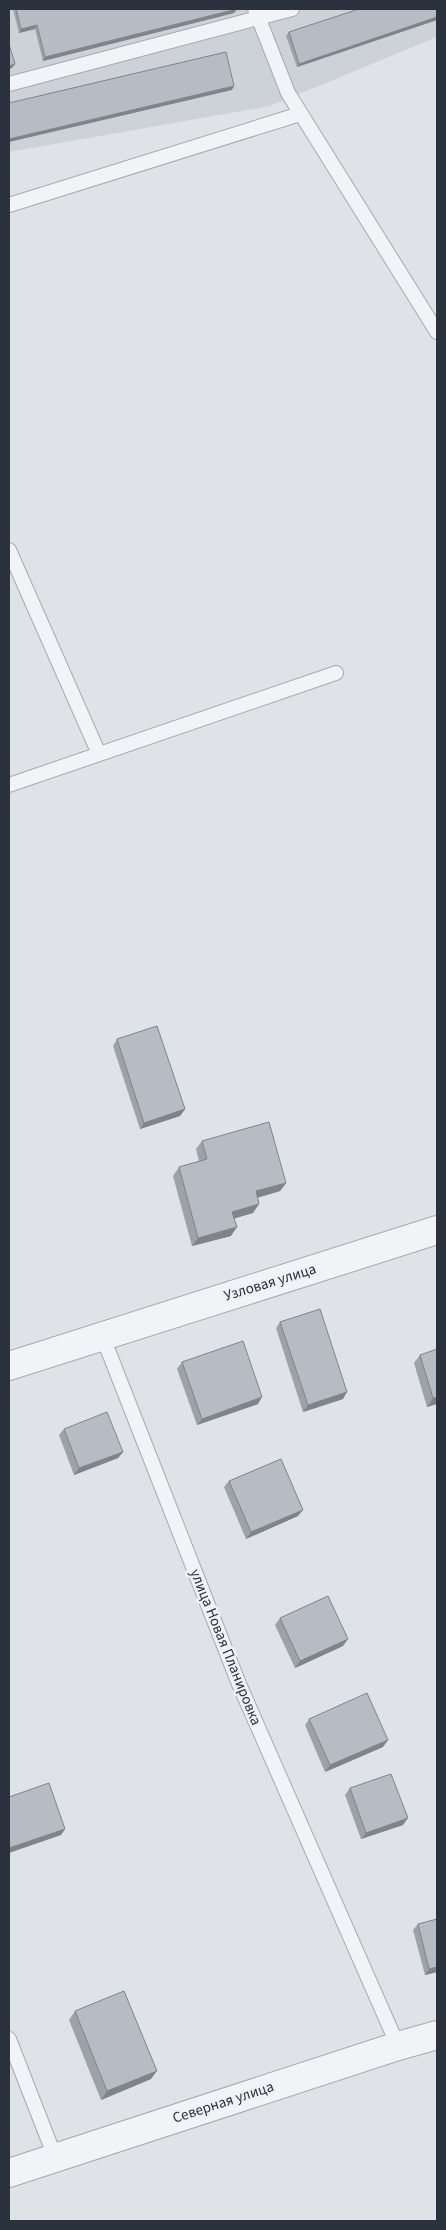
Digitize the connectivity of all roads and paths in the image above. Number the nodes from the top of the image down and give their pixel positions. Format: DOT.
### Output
graph roads {
  1 [pos="292,9"];
  2 [pos="257,14"];
  3 [pos="9,84"];
  4 [pos="300,114"];
  5 [pos="9,205"];
  6 [pos="437,332"];
  7 [pos="9,550"];
  8 [pos="336,673"];
  9 [pos="99,754"];
  10 [pos="9,785"];
  11 [pos="437,1230"];
  12 [pos="102,1335"];
  13 [pos="9,1366"];
  14 [pos="437,2035"];
  15 [pos="9,2039"];
  16 [pos="398,2046"];
  17 [pos="55,2156"];
  18 [pos="9,2172"];
  1 -- 2 [label="lane"];
  2 -- 3 [label="lane"];
  2 -- 4 [label="lane"];
  4 -- 5 [label="lane"];
  4 -- 6 [label="lane"];
  7 -- 9 [label="lane"];
  8 -- 9 [label="lane"];
  9 -- 10 [label="lane"];
  11 -- 12 [label="street, Узловая улица"];
  12 -- 13 [label="street"];
  12 -- 16 [label="lane, улица Новая Планировка"];
  14 -- 16 [label="street, Северная улица"];
  15 -- 17 [label="lane"];
  16 -- 17 [label="street, Северная улица"];
  17 -- 18 [label="street, Северная улица"];
}
